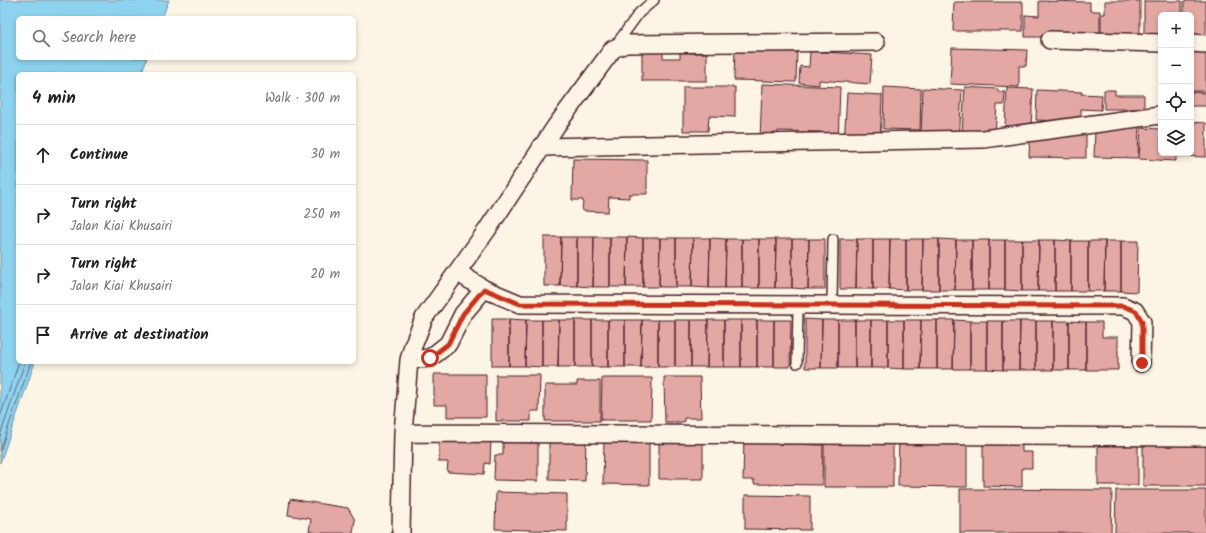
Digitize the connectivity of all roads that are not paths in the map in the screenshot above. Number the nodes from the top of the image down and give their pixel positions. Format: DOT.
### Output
graph roads {
  1 [pos="654,0"];
  2 [pos="1050,40"];
  3 [pos="876,42"];
  4 [pos="1158,43"];
  5 [pos="1194,43"];
  6 [pos="1206,44"];
  7 [pos="613,49"];
  8 [pos="1158,115"];
  9 [pos="541,147"];
  10 [pos="833,240"];
  11 [pos="457,272"];
  12 [pos="484,289"];
  13 [pos="832,305"];
  14 [pos="798,306"];
  15 [pos="409,360"];
  16 [pos="797,363"];
  17 [pos="1142,363"];
  18 [pos="403,434"];
  19 [pos="1206,437"];
  20 [pos="401,533"];
  1 -- 7 [label="lane"];
  2 -- 4 [label="street"];
  3 -- 7 [label="street"];
  5 -- 6 [label="street"];
  7 -- 9 [label="street"];
  8 -- 9 [label="street"];
  9 -- 11 [label="street"];
  10 -- 13 [label="lane"];
  11 -- 12 [label="street"];
  11 -- 15 [label="street"];
  12 -- 14 [label="street"];
  12 -- 15 [label="street"];
  13 -- 14 [label="street"];
  13 -- 17 [label="street"];
  14 -- 16 [label="lane"];
  15 -- 18 [label="street"];
  18 -- 19 [label="street"];
  18 -- 20 [label="street"];
}
